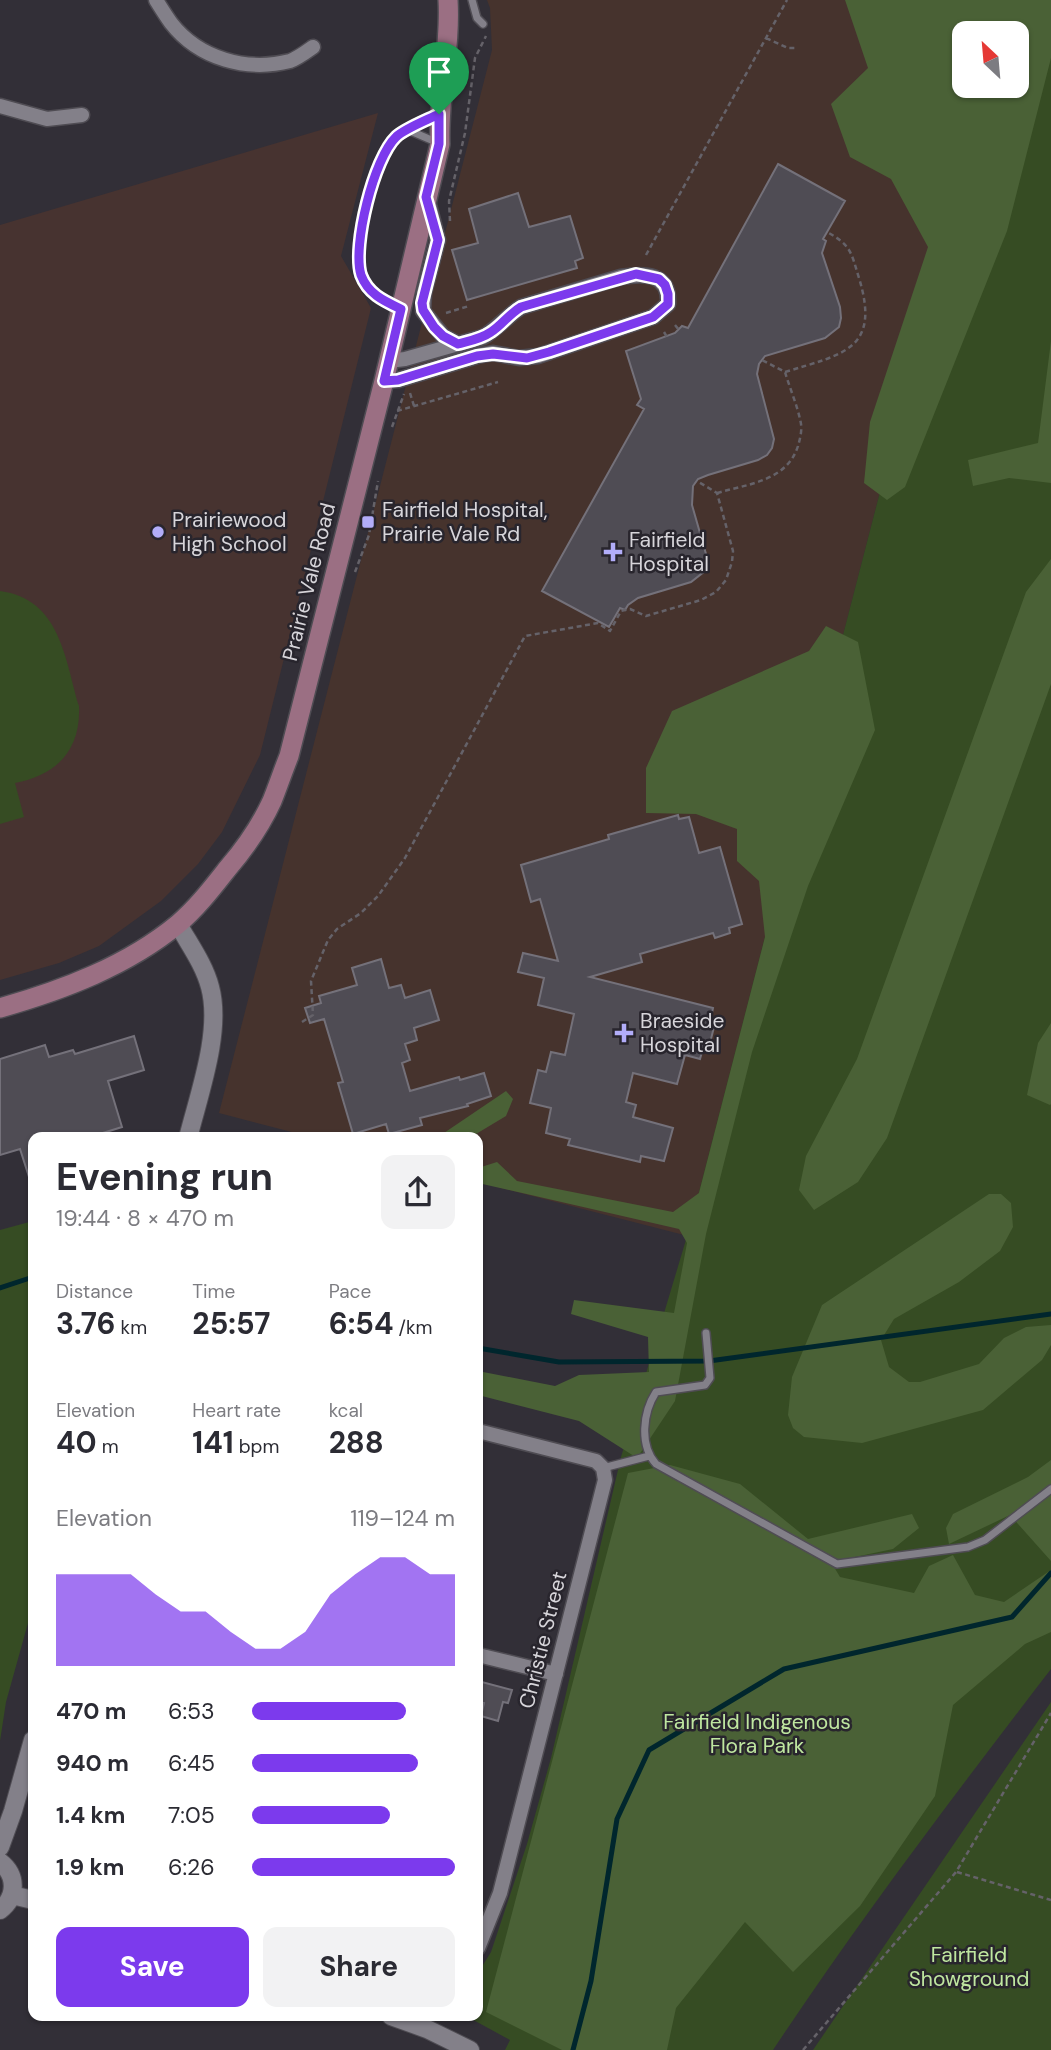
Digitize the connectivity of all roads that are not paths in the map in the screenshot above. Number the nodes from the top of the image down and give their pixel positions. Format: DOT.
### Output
graph roads {
  1 [pos="156,0"];
  2 [pos="448,0"];
  3 [pos="472,0"];
  4 [pos="483,24"];
  5 [pos="313,47"];
  6 [pos="0,106"];
  7 [pos="439,114"];
  8 [pos="82,116"];
  9 [pos="408,130"];
  10 [pos="439,144"];
  11 [pos="426,197"];
  12 [pos="401,309"];
  13 [pos="458,344"];
  14 [pos="389,361"];
  15 [pos="384,381"];
  16 [pos="178,924"];
  17 [pos="0,1008"];
  18 [pos="189,1132"];
  19 [pos="706,1333"];
  20 [pos="483,1432"];
  21 [pos="649,1455"];
  22 [pos="603,1468"];
  23 [pos="1051,1489"];
  24 [pos="483,1657"];
  25 [pos="556,1674"];
  26 [pos="28,1758"];
  27 [pos="0,1847"];
  28 [pos="0,1861"];
  29 [pos="12,1895"];
  30 [pos="28,1899"];
  31 [pos="0,1910"];
  32 [pos="483,1936"];
  33 [pos="431,2022"];
  34 [pos="470,2050"];
  1 -- 5 [label="street"];
  2 -- 7 [label="main road, Prairie Vale Road"];
  3 -- 4 [label="lane"];
  6 -- 8 [label="street"];
  7 -- 9 [label="lane"];
  7 -- 10 [label="main road, Prairie Vale Road"];
  9 -- 10 [label="lane"];
  9 -- 12 [label="lane"];
  10 -- 11 [label="main road, Prairie Vale Road"];
  11 -- 12 [label="main road, Prairie Vale Road"];
  11 -- 13 [label="street"];
  12 -- 14 [label="main road, Prairie Vale Road"];
  13 -- 14 [label="street"];
  13 -- 15 [label="street"];
  14 -- 15 [label="main road, Prairie Vale Road"];
  15 -- 16 [label="main road, Prairie Vale Road"];
  16 -- 17 [label="main road, Prairie Vale Road"];
  16 -- 18 [label="street"];
  19 -- 21 [label="lane"];
  20 -- 22 [label="street"];
  21 -- 22 [label="lane"];
  21 -- 23 [label="lane"];
  22 -- 25 [label="street, Christie Street"];
  24 -- 25 [label="street"];
  25 -- 32 [label="street, Christie Street"];
  26 -- 27 [label="street"];
  28 -- 29 [label="street"];
  29 -- 30 [label="street"];
  29 -- 31 [label="street"];
  33 -- 34 [label="street"];
}
